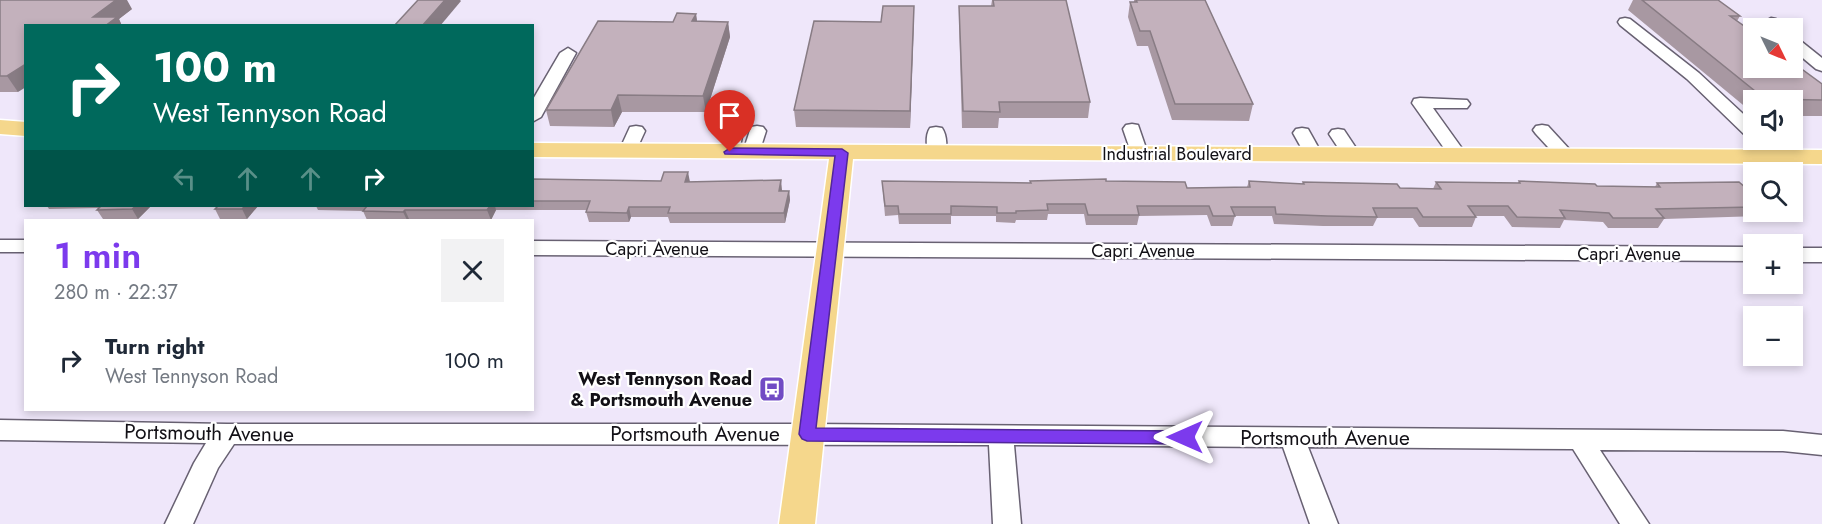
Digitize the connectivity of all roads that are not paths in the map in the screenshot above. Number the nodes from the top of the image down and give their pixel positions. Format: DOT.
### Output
graph roads {
  1 [pos="1625,22"];
  2 [pos="1803,50"];
  3 [pos="568,53"];
  4 [pos="1822,66"];
  5 [pos="1461,104"];
  6 [pos="534,113"];
  7 [pos="736,116"];
  8 [pos="1743,124"];
  9 [pos="0,127"];
  10 [pos="24,129"];
  11 [pos="1132,129"];
  12 [pos="1542,130"];
  13 [pos="1302,133"];
  14 [pos="1338,134"];
  15 [pos="746,145"];
  16 [pos="1743,149"];
  17 [pos="534,150"];
  18 [pos="1776,150"];
  19 [pos="842,153"];
  20 [pos="1139,154"];
  21 [pos="1313,154"];
  22 [pos="1351,154"];
  23 [pos="1457,154"];
  24 [pos="1565,155"];
  25 [pos="1822,158"];
  26 [pos="0,246"];
  27 [pos="24,246"];
  28 [pos="534,248"];
  29 [pos="830,249"];
  30 [pos="1743,254"];
  31 [pos="1803,255"];
  32 [pos="1822,255"];
  33 [pos="0,430"];
  34 [pos="227,434"];
  35 [pos="807,434"];
  36 [pos="1001,437"];
  37 [pos="1292,438"];
  38 [pos="1580,440"];
  39 [pos="1822,445"];
  40 [pos="179,524"];
  41 [pos="797,524"];
  42 [pos="1007,524"];
  43 [pos="1324,524"];
  44 [pos="1635,524"];
  1 -- 8 [label="street"];
  2 -- 4 [label="street"];
  3 -- 6 [label="street"];
  5 -- 23 [label="street"];
  7 -- 15 [label="street"];
  9 -- 10 [label="main road"];
  11 -- 20 [label="street"];
  12 -- 24 [label="street"];
  13 -- 21 [label="street"];
  14 -- 22 [label="street"];
  15 -- 17 [label="main road, Industrial Boulevard"];
  15 -- 19 [label="main road, Industrial Boulevard"];
  16 -- 24 [label="main road, Industrial Boulevard"];
  18 -- 25 [label="main road, Industrial Boulevard"];
  19 -- 20 [label="main road, Industrial Boulevard"];
  19 -- 29 [label="main road"];
  20 -- 21 [label="main road, Industrial Boulevard"];
  21 -- 22 [label="main road, Industrial Boulevard"];
  22 -- 23 [label="main road, Industrial Boulevard"];
  23 -- 24 [label="main road, Industrial Boulevard"];
  26 -- 27 [label="street"];
  28 -- 29 [label="street, Capri Avenue"];
  29 -- 30 [label="street, Capri Avenue"];
  29 -- 35 [label="main road"];
  31 -- 32 [label="street"];
  33 -- 34 [label="street, Portsmouth Avenue"];
  34 -- 35 [label="street, Portsmouth Avenue"];
  34 -- 40 [label="street"];
  35 -- 36 [label="street, Portsmouth Avenue"];
  35 -- 41 [label="main road"];
  36 -- 37 [label="street, Portsmouth Avenue"];
  36 -- 42 [label="street"];
  37 -- 38 [label="street, Portsmouth Avenue"];
  37 -- 43 [label="street"];
  38 -- 39 [label="street, Portsmouth Avenue"];
  38 -- 44 [label="street"];
}
